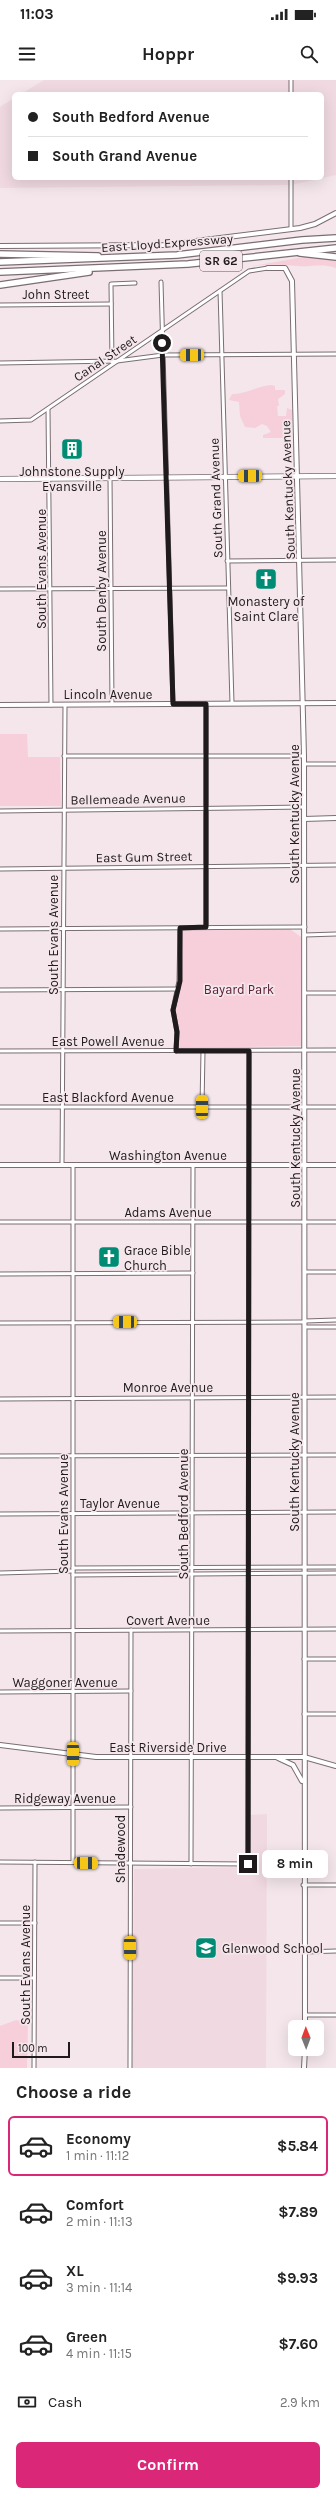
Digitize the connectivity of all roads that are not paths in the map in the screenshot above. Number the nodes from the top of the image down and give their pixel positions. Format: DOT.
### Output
graph roads {
  1 [pos="291,80"];
  2 [pos="291,92"];
  3 [pos="291,180"];
  4 [pos="336,213"];
  5 [pos="291,229"];
  6 [pos="336,237"];
  7 [pos="0,246"];
  8 [pos="336,248"];
  9 [pos="281,252"];
  10 [pos="0,254"];
  11 [pos="336,257"];
  12 [pos="113,258"];
  13 [pos="0,262"];
  14 [pos="106,268"];
  15 [pos="268,268"];
  16 [pos="0,272"];
  17 [pos="161,282"];
  18 [pos="134,283"];
  19 [pos="0,285"];
  20 [pos="220,291"];
  21 [pos="111,304"];
  22 [pos="0,305"];
  23 [pos="162,331"];
  24 [pos="294,354"];
  25 [pos="336,354"];
  26 [pos="163,355"];
  27 [pos="222,355"];
  28 [pos="119,361"];
  29 [pos="112,362"];
  30 [pos="0,363"];
  31 [pos="48,409"];
  32 [pos="0,421"];
  33 [pos="298,476"];
  34 [pos="336,476"];
  35 [pos="166,477"];
  36 [pos="226,477"];
  37 [pos="50,478"];
  38 [pos="110,478"];
  39 [pos="0,479"];
  40 [pos="336,560"];
  41 [pos="228,561"];
  42 [pos="300,561"];
  43 [pos="169,588"];
  44 [pos="228,588"];
  45 [pos="0,589"];
  46 [pos="51,589"];
  47 [pos="111,589"];
  48 [pos="232,703"];
  49 [pos="304,703"];
  50 [pos="336,703"];
  51 [pos="112,704"];
  52 [pos="173,704"];
  53 [pos="206,704"];
  54 [pos="0,705"];
  55 [pos="51,705"];
  56 [pos="65,705"];
  57 [pos="64,756"];
  58 [pos="206,756"];
  59 [pos="304,756"];
  60 [pos="304,764"];
  61 [pos="336,764"];
  62 [pos="304,807"];
  63 [pos="206,808"];
  64 [pos="64,810"];
  65 [pos="0,811"];
  66 [pos="304,818"];
  67 [pos="336,818"];
  68 [pos="336,865"];
  69 [pos="304,866"];
  70 [pos="206,867"];
  71 [pos="63,868"];
  72 [pos="0,869"];
  73 [pos="206,927"];
  74 [pos="304,927"];
  75 [pos="180,928"];
  76 [pos="0,929"];
  77 [pos="63,929"];
  78 [pos="336,934"];
  79 [pos="304,935"];
  80 [pos="62,989"];
  81 [pos="178,989"];
  82 [pos="0,990"];
  83 [pos="305,993"];
  84 [pos="336,993"];
  85 [pos="336,1050"];
  86 [pos="0,1051"];
  87 [pos="62,1051"];
  88 [pos="176,1051"];
  89 [pos="203,1051"];
  90 [pos="249,1051"];
  91 [pos="305,1051"];
  92 [pos="0,1107"];
  93 [pos="62,1107"];
  94 [pos="202,1107"];
  95 [pos="249,1107"];
  96 [pos="305,1107"];
  97 [pos="336,1107"];
  98 [pos="0,1165"];
  99 [pos="62,1165"];
  100 [pos="73,1165"];
  101 [pos="193,1165"];
  102 [pos="249,1165"];
  103 [pos="305,1165"];
  104 [pos="336,1165"];
  105 [pos="0,1222"];
  106 [pos="73,1222"];
  107 [pos="193,1222"];
  108 [pos="249,1222"];
  109 [pos="336,1222"];
  110 [pos="306,1223"];
  111 [pos="305,1272"];
  112 [pos="336,1272"];
  113 [pos="74,1273"];
  114 [pos="192,1273"];
  115 [pos="0,1274"];
  116 [pos="336,1320"];
  117 [pos="305,1321"];
  118 [pos="193,1322"];
  119 [pos="250,1322"];
  120 [pos="0,1323"];
  121 [pos="74,1323"];
  122 [pos="336,1326"];
  123 [pos="305,1327"];
  124 [pos="249,1397"];
  125 [pos="305,1397"];
  126 [pos="336,1397"];
  127 [pos="0,1398"];
  128 [pos="74,1398"];
  129 [pos="193,1398"];
  130 [pos="249,1455"];
  131 [pos="304,1455"];
  132 [pos="336,1455"];
  133 [pos="0,1456"];
  134 [pos="74,1456"];
  135 [pos="193,1456"];
  136 [pos="336,1512"];
  137 [pos="192,1513"];
  138 [pos="249,1513"];
  139 [pos="304,1513"];
  140 [pos="0,1514"];
  141 [pos="74,1514"];
  142 [pos="249,1567"];
  143 [pos="304,1567"];
  144 [pos="336,1567"];
  145 [pos="192,1568"];
  146 [pos="73,1571"];
  147 [pos="0,1573"];
  148 [pos="249,1573"];
  149 [pos="304,1573"];
  150 [pos="336,1573"];
  151 [pos="192,1574"];
  152 [pos="192,1629"];
  153 [pos="248,1629"];
  154 [pos="304,1629"];
  155 [pos="336,1629"];
  156 [pos="73,1630"];
  157 [pos="131,1630"];
  158 [pos="0,1631"];
  159 [pos="304,1659"];
  160 [pos="336,1659"];
  161 [pos="131,1691"];
  162 [pos="0,1692"];
  163 [pos="73,1692"];
  164 [pos="304,1714"];
  165 [pos="336,1714"];
  166 [pos="0,1745"];
  167 [pos="73,1754"];
  168 [pos="248,1756"];
  169 [pos="266,1756"];
  170 [pos="131,1757"];
  171 [pos="192,1757"];
  172 [pos="304,1757"];
  173 [pos="336,1766"];
  174 [pos="304,1786"];
  175 [pos="73,1807"];
  176 [pos="131,1807"];
  177 [pos="0,1808"];
  178 [pos="0,1862"];
  179 [pos="35,1862"];
  180 [pos="73,1862"];
  181 [pos="131,1863"];
  182 [pos="191,1864"];
  183 [pos="304,1885"];
  184 [pos="336,1885"];
  185 [pos="0,1923"];
  186 [pos="35,1923"];
  187 [pos="336,1951"];
  188 [pos="304,1952"];
  189 [pos="0,1978"];
  190 [pos="34,1978"];
  191 [pos="336,2015"];
  192 [pos="305,2016"];
  193 [pos="305,2020"];
  194 [pos="304,2056"];
  195 [pos="34,2068"];
  196 [pos="130,2068"];
  197 [pos="304,2068"];
  1 -- 2 [label="street"];
  3 -- 5 [label="street"];
  4 -- 5 [label="street"];
  5 -- 7 [label="street"];
  6 -- 12 [label="highway, East Lloyd Expressway / SR 62"];
  8 -- 9 [label="highway, East Lloyd Expressway / SR 62"];
  9 -- 11 [label="highway"];
  9 -- 14 [label="highway, East Lloyd Expressway / SR 62"];
  10 -- 12 [label="highway"];
  12 -- 13 [label="highway, East Lloyd Expressway / SR 62"];
  14 -- 16 [label="highway, East Lloyd Expressway / SR 62"];
  14 -- 19 [label="highway"];
  15 -- 20 [label="street, Canal Street"];
  15 -- 24 [label="street, South Kentucky Avenue"];
  17 -- 23 [label="street"];
  18 -- 21 [label="street"];
  20 -- 23 [label="street, Canal Street"];
  20 -- 27 [label="street, South Grand Avenue"];
  21 -- 22 [label="street, John Street"];
  21 -- 29 [label="street"];
  23 -- 26 [label="street"];
  23 -- 28 [label="street, Canal Street"];
  24 -- 25 [label="street"];
  24 -- 27 [label="street"];
  24 -- 33 [label="street, South Kentucky Avenue"];
  26 -- 27 [label="street"];
  26 -- 28 [label="street"];
  26 -- 35 [label="street"];
  27 -- 36 [label="street, South Grand Avenue"];
  28 -- 29 [label="street"];
  28 -- 31 [label="street, Canal Street"];
  29 -- 30 [label="street"];
  31 -- 32 [label="street, Canal Street"];
  31 -- 37 [label="street, South Evans Avenue"];
  33 -- 34 [label="main road"];
  33 -- 36 [label="main road"];
  33 -- 42 [label="street, South Kentucky Avenue"];
  35 -- 36 [label="main road"];
  35 -- 38 [label="main road"];
  35 -- 43 [label="street"];
  36 -- 41 [label="street, South Grand Avenue"];
  37 -- 38 [label="main road"];
  37 -- 39 [label="main road"];
  37 -- 46 [label="street, South Evans Avenue"];
  38 -- 47 [label="street, South Denby Avenue"];
  40 -- 42 [label="street"];
  41 -- 42 [label="street"];
  41 -- 44 [label="street, South Grand Avenue"];
  42 -- 49 [label="street, South Kentucky Avenue"];
  43 -- 44 [label="street"];
  43 -- 47 [label="street"];
  43 -- 52 [label="street"];
  44 -- 48 [label="street, South Grand Avenue"];
  45 -- 46 [label="street"];
  46 -- 47 [label="street"];
  46 -- 55 [label="street, South Evans Avenue"];
  47 -- 51 [label="street, South Denby Avenue"];
  48 -- 49 [label="street, Lincoln Avenue"];
  48 -- 53 [label="street, Lincoln Avenue"];
  49 -- 50 [label="street, Lincoln Avenue"];
  49 -- 59 [label="street, South Kentucky Avenue"];
  51 -- 52 [label="street, Lincoln Avenue"];
  51 -- 56 [label="street, Lincoln Avenue"];
  52 -- 53 [label="street, Lincoln Avenue"];
  53 -- 58 [label="street"];
  54 -- 55 [label="street, Lincoln Avenue"];
  55 -- 56 [label="street, Lincoln Avenue"];
  56 -- 57 [label="street, South Evans Avenue"];
  57 -- 58 [label="street"];
  57 -- 64 [label="street, South Evans Avenue"];
  58 -- 59 [label="street"];
  58 -- 63 [label="street"];
  59 -- 60 [label="street, South Kentucky Avenue"];
  60 -- 61 [label="street"];
  60 -- 62 [label="street, South Kentucky Avenue"];
  62 -- 63 [label="street, Bellemeade Avenue"];
  62 -- 66 [label="street, South Kentucky Avenue"];
  63 -- 64 [label="street, Bellemeade Avenue"];
  63 -- 70 [label="street"];
  64 -- 65 [label="street, Bellemeade Avenue"];
  64 -- 71 [label="street, South Evans Avenue"];
  66 -- 67 [label="street"];
  66 -- 69 [label="street, South Kentucky Avenue"];
  68 -- 69 [label="street, East Gum Street"];
  69 -- 70 [label="street, East Gum Street"];
  69 -- 74 [label="street, South Kentucky Avenue"];
  70 -- 71 [label="street, East Gum Street"];
  70 -- 73 [label="street"];
  71 -- 72 [label="street, East Gum Street"];
  71 -- 77 [label="street, South Evans Avenue"];
  73 -- 74 [label="street"];
  73 -- 75 [label="street"];
  74 -- 79 [label="street, South Kentucky Avenue"];
  75 -- 77 [label="street"];
  75 -- 81 [label="street"];
  76 -- 77 [label="street"];
  77 -- 80 [label="street, South Evans Avenue"];
  78 -- 79 [label="street"];
  79 -- 83 [label="street, South Kentucky Avenue"];
  80 -- 81 [label="street"];
  80 -- 82 [label="street"];
  80 -- 87 [label="street, South Evans Avenue"];
  81 -- 88 [label="street"];
  83 -- 84 [label="street"];
  83 -- 91 [label="street, South Kentucky Avenue"];
  85 -- 91 [label="street, East Powell Avenue"];
  86 -- 87 [label="street, East Powell Avenue"];
  87 -- 88 [label="street, East Powell Avenue"];
  87 -- 93 [label="street, South Evans Avenue"];
  88 -- 89 [label="street, East Powell Avenue"];
  89 -- 90 [label="street, East Powell Avenue"];
  89 -- 94 [label="street"];
  90 -- 91 [label="street, East Powell Avenue"];
  90 -- 95 [label="street"];
  91 -- 96 [label="street, South Kentucky Avenue"];
  92 -- 93 [label="street, East Blackford Avenue"];
  93 -- 94 [label="street, East Blackford Avenue"];
  93 -- 99 [label="street, South Evans Avenue"];
  94 -- 95 [label="street, East Blackford Avenue"];
  95 -- 96 [label="street, East Blackford Avenue"];
  95 -- 102 [label="street"];
  96 -- 97 [label="street, East Blackford Avenue"];
  96 -- 103 [label="street, South Kentucky Avenue"];
  98 -- 99 [label="street, Washington Avenue"];
  99 -- 100 [label="street, Washington Avenue"];
  100 -- 101 [label="street, Washington Avenue"];
  100 -- 106 [label="street, South Evans Avenue"];
  101 -- 102 [label="street, Washington Avenue"];
  101 -- 107 [label="street, South Bedford Avenue"];
  102 -- 103 [label="street, Washington Avenue"];
  102 -- 108 [label="street"];
  103 -- 104 [label="street, Washington Avenue"];
  103 -- 110 [label="street, South Kentucky Avenue"];
  105 -- 106 [label="street, Adams Avenue"];
  106 -- 107 [label="street, Adams Avenue"];
  106 -- 113 [label="street, South Evans Avenue"];
  107 -- 108 [label="street, Adams Avenue"];
  107 -- 114 [label="street, South Bedford Avenue"];
  108 -- 110 [label="street, Adams Avenue"];
  108 -- 119 [label="street"];
  109 -- 110 [label="street, Adams Avenue"];
  110 -- 111 [label="street, South Kentucky Avenue"];
  111 -- 112 [label="street"];
  111 -- 117 [label="street, South Kentucky Avenue"];
  113 -- 114 [label="street"];
  113 -- 115 [label="street"];
  113 -- 121 [label="street, South Evans Avenue"];
  114 -- 118 [label="street, South Bedford Avenue"];
  116 -- 117 [label="street"];
  117 -- 119 [label="street"];
  117 -- 123 [label="street, South Kentucky Avenue"];
  118 -- 119 [label="street"];
  118 -- 121 [label="street"];
  118 -- 129 [label="street, South Bedford Avenue"];
  119 -- 124 [label="street"];
  120 -- 121 [label="street"];
  121 -- 128 [label="street, South Evans Avenue"];
  122 -- 123 [label="street"];
  123 -- 125 [label="street, South Kentucky Avenue"];
  124 -- 125 [label="street, Monroe Avenue"];
  124 -- 129 [label="street, Monroe Avenue"];
  124 -- 130 [label="street"];
  125 -- 126 [label="street, Monroe Avenue"];
  125 -- 131 [label="street, South Kentucky Avenue"];
  127 -- 128 [label="street, Monroe Avenue"];
  128 -- 129 [label="street, Monroe Avenue"];
  128 -- 134 [label="street, South Evans Avenue"];
  129 -- 135 [label="street, South Bedford Avenue"];
  130 -- 131 [label="street"];
  130 -- 135 [label="street"];
  130 -- 138 [label="street"];
  131 -- 132 [label="street"];
  131 -- 139 [label="street, South Kentucky Avenue"];
  133 -- 134 [label="street"];
  134 -- 135 [label="street"];
  134 -- 141 [label="street, South Evans Avenue"];
  135 -- 137 [label="street, South Bedford Avenue"];
  136 -- 139 [label="street, Taylor Avenue"];
  137 -- 138 [label="street, Taylor Avenue"];
  137 -- 141 [label="street, Taylor Avenue"];
  137 -- 145 [label="street, South Bedford Avenue"];
  138 -- 139 [label="street, Taylor Avenue"];
  138 -- 142 [label="street"];
  139 -- 143 [label="street, South Kentucky Avenue"];
  140 -- 141 [label="street, Taylor Avenue"];
  141 -- 146 [label="street, South Evans Avenue"];
  142 -- 143 [label="street"];
  142 -- 145 [label="street"];
  142 -- 148 [label="street"];
  143 -- 144 [label="street"];
  143 -- 149 [label="street, South Kentucky Avenue"];
  145 -- 146 [label="street"];
  145 -- 151 [label="street, South Bedford Avenue"];
  146 -- 147 [label="street"];
  146 -- 151 [label="street"];
  146 -- 156 [label="street, South Evans Avenue"];
  148 -- 149 [label="street"];
  148 -- 151 [label="street"];
  148 -- 153 [label="street"];
  149 -- 150 [label="street"];
  149 -- 154 [label="street, South Kentucky Avenue"];
  151 -- 152 [label="street, South Bedford Avenue"];
  152 -- 153 [label="street, Covert Avenue"];
  152 -- 157 [label="street, Covert Avenue"];
  152 -- 171 [label="street, South Bedford Avenue"];
  153 -- 154 [label="street, Covert Avenue"];
  153 -- 168 [label="street"];
  154 -- 155 [label="street, Covert Avenue"];
  154 -- 159 [label="street, South Kentucky Avenue"];
  156 -- 157 [label="street, Covert Avenue"];
  156 -- 158 [label="street, Covert Avenue"];
  156 -- 163 [label="street, South Evans Avenue"];
  157 -- 161 [label="street, Shadewood"];
  159 -- 160 [label="street"];
  159 -- 164 [label="street, South Kentucky Avenue"];
  161 -- 163 [label="street, Waggoner Avenue"];
  161 -- 170 [label="street, Shadewood"];
  162 -- 163 [label="street, Waggoner Avenue"];
  163 -- 167 [label="street, South Evans Avenue"];
  164 -- 165 [label="street"];
  164 -- 172 [label="street, South Kentucky Avenue"];
  166 -- 167 [label="street, East Riverside Drive"];
  167 -- 170 [label="street, East Riverside Drive"];
  167 -- 175 [label="street, South Evans Avenue"];
  168 -- 169 [label="street, East Riverside Drive"];
  168 -- 171 [label="street, East Riverside Drive"];
  168 -- 182 [label="street"];
  169 -- 172 [label="street, East Riverside Drive"];
  169 -- 174 [label="street"];
  170 -- 171 [label="street, East Riverside Drive"];
  170 -- 176 [label="street, Shadewood"];
  171 -- 182 [label="street, South Bedford Avenue"];
  172 -- 173 [label="street, East Riverside Drive"];
  172 -- 174 [label="street, South Kentucky Avenue"];
  174 -- 183 [label="street, South Kentucky Avenue"];
  175 -- 176 [label="street, Ridgeway Avenue"];
  175 -- 177 [label="street, Ridgeway Avenue"];
  175 -- 180 [label="street, South Evans Avenue"];
  176 -- 181 [label="street, Shadewood"];
  178 -- 179 [label="street"];
  179 -- 180 [label="street"];
  179 -- 186 [label="street, South Evans Avenue"];
  180 -- 181 [label="street"];
  181 -- 182 [label="street"];
  181 -- 196 [label="street, Shadewood"];
  183 -- 184 [label="street"];
  183 -- 188 [label="street, South Kentucky Avenue"];
  185 -- 186 [label="street"];
  186 -- 190 [label="street, South Evans Avenue"];
  187 -- 188 [label="street"];
  188 -- 192 [label="street, South Kentucky Avenue"];
  189 -- 190 [label="street"];
  190 -- 195 [label="street, South Evans Avenue"];
  191 -- 192 [label="street"];
  192 -- 193 [label="street, South Kentucky Avenue"];
  194 -- 197 [label="street"];
}
